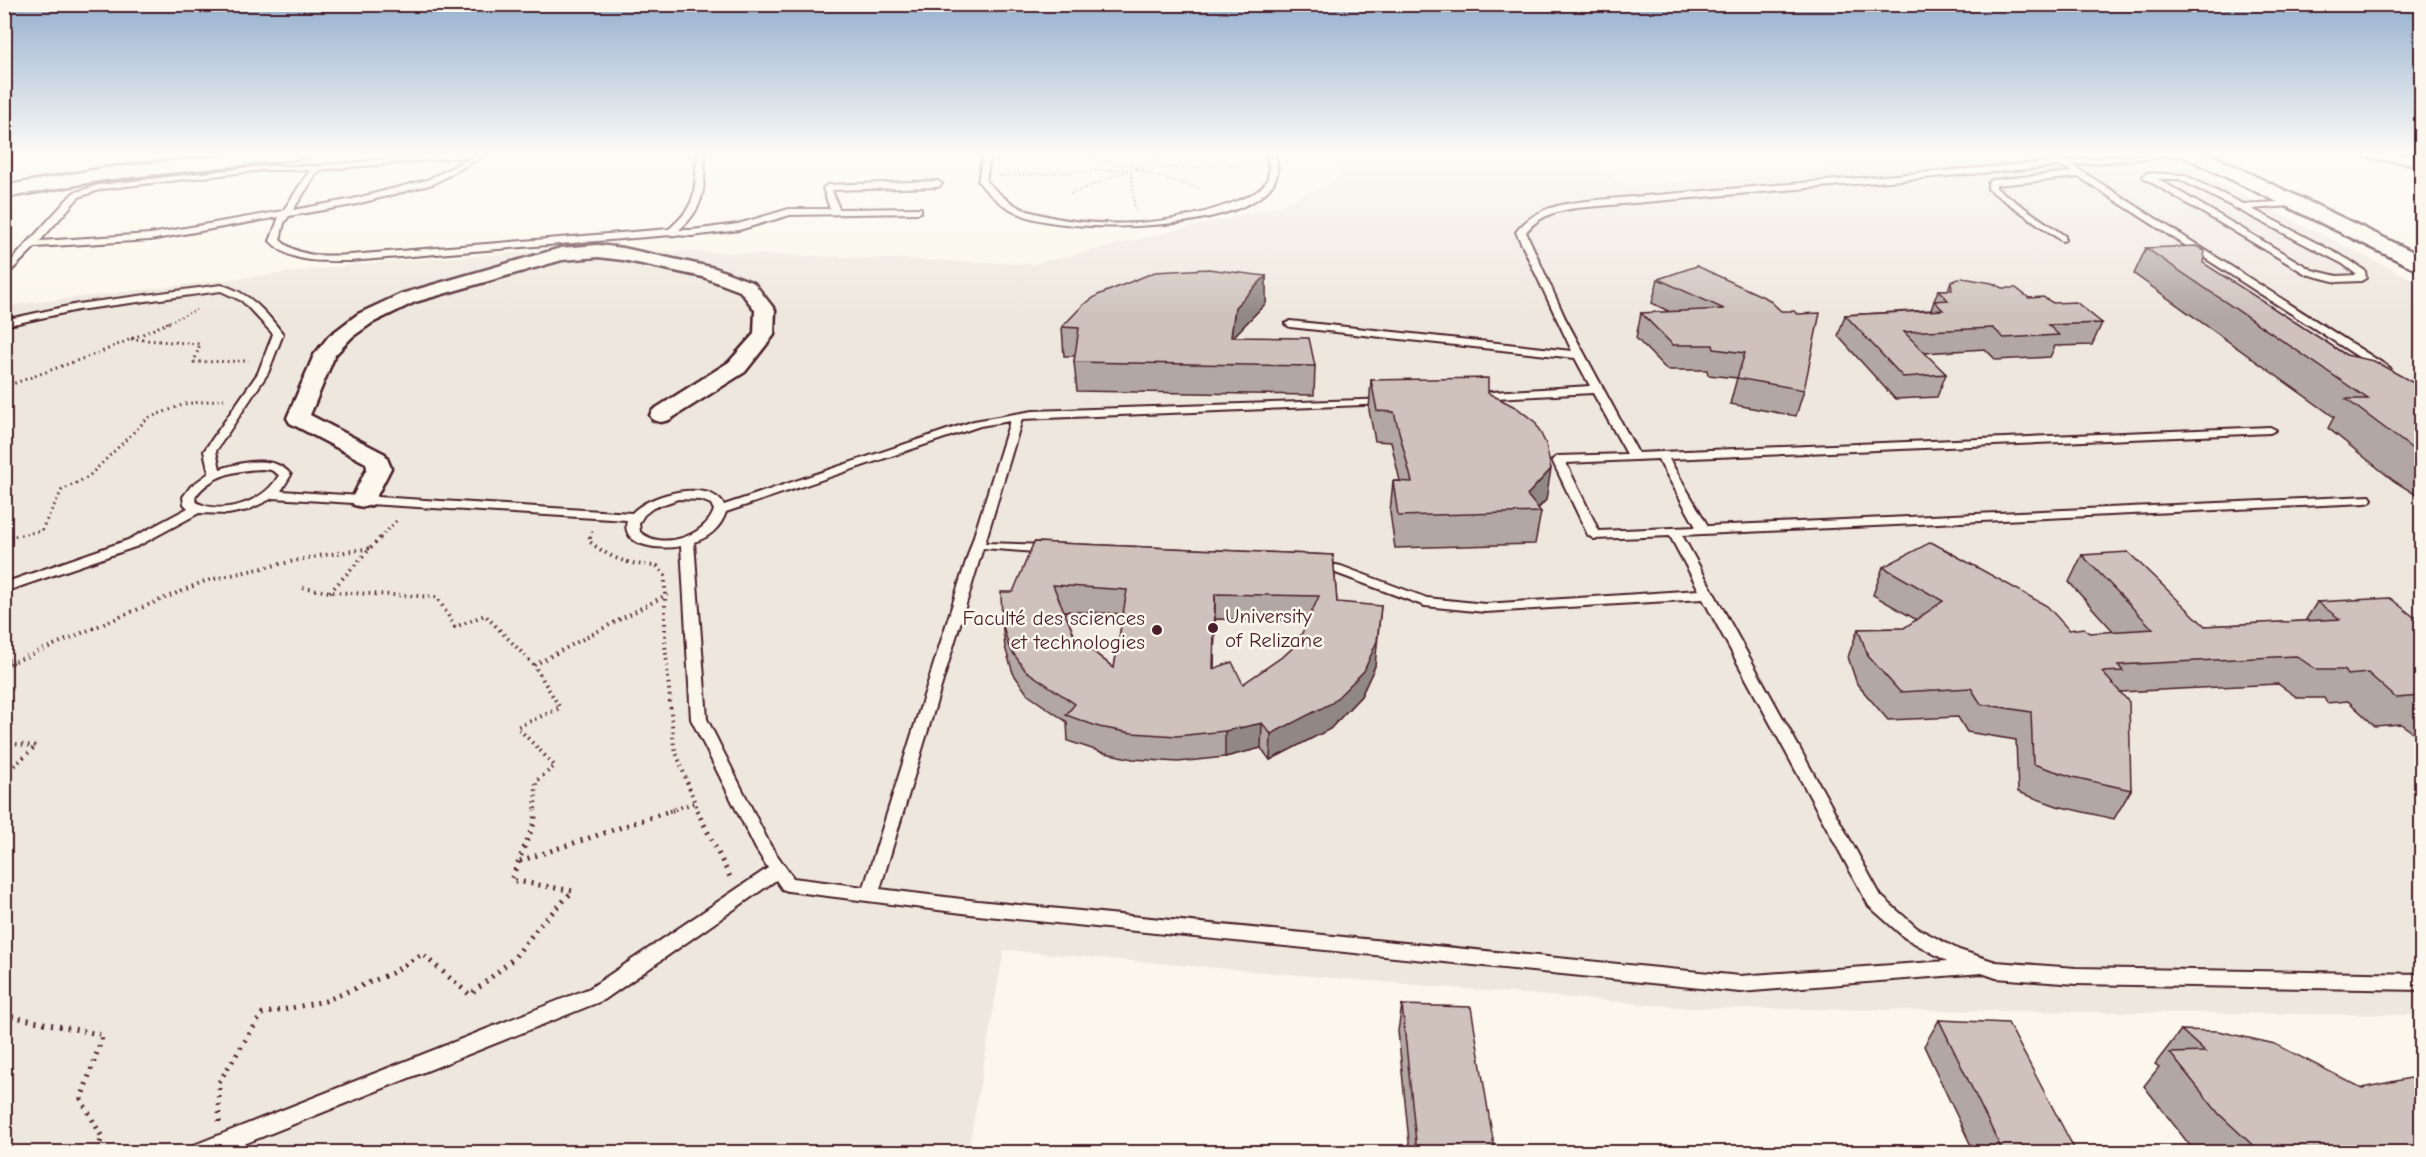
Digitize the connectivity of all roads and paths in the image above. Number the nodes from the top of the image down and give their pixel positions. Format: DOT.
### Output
graph roads {
  1 [pos="65,207"];
  2 [pos="291,207"];
  3 [pos="325,207"];
  4 [pos="697,207"];
  5 [pos="834,207"];
  6 [pos="1013,207"];
  7 [pos="1135,207"];
  8 [pos="1233,207"];
  9 [pos="1574,207"];
  10 [pos="2018,207"];
  11 [pos="2132,207"];
  12 [pos="2199,207"];
  13 [pos="2242,207"];
  14 [pos="2298,207"];
  15 [pos="918,210"];
  16 [pos="835,211"];
  17 [pos="286,214"];
  18 [pos="1136,225"];
  19 [pos="671,232"];
  20 [pos="2062,238"];
  21 [pos="33,244"];
  22 [pos="23,255"];
  23 [pos="4,256"];
  24 [pos="2421,265"];
  25 [pos="4,275"];
  26 [pos="236,292"];
  27 [pos="4,322"];
  28 [pos="1290,324"];
  29 [pos="129,339"];
  30 [pos="1578,355"];
  31 [pos="268,361"];
  32 [pos="2391,373"];
  33 [pos="4,387"];
  34 [pos="1597,388"];
  35 [pos="247,397"];
  36 [pos="1459,397"];
  37 [pos="1401,400"];
  38 [pos="661,415"];
  39 [pos="1017,417"];
  40 [pos="2270,430"];
  41 [pos="1662,455"];
  42 [pos="1634,456"];
  43 [pos="216,474"];
  44 [pos="271,494"];
  45 [pos="2366,499"];
  46 [pos="363,500"];
  47 [pos="196,509"];
  48 [pos="721,510"];
  49 [pos="392,513"];
  50 [pos="635,517"];
  51 [pos="583,524"];
  52 [pos="1704,530"];
  53 [pos="1674,532"];
  54 [pos="4,538"];
  55 [pos="687,541"];
  56 [pos="988,546"];
  57 [pos="371,548"];
  58 [pos="1058,549"];
  59 [pos="1303,562"];
  60 [pos="690,584"];
  61 [pos="4,588"];
  62 [pos="303,588"];
  63 [pos="330,592"];
  64 [pos="1708,594"];
  65 [pos="666,595"];
  66 [pos="4,655"];
  67 [pos="10,663"];
  68 [pos="534,665"];
  69 [pos="4,666"];
  70 [pos="4,743"];
  71 [pos="4,775"];
  72 [pos="694,803"];
  73 [pos="519,861"];
  74 [pos="778,870"];
  75 [pos="870,894"];
  76 [pos="739,897"];
  77 [pos="1985,966"];
  78 [pos="2421,982"];
  79 [pos="4,1015"];
  80 [pos="210,1149"];
  81 [pos="97,1152"];
  1 -- 21 [label="lane"];
  2 -- 17 [label="lane"];
  3 -- 17 [label="lane"];
  4 -- 19 [label="lane"];
  5 -- 16 [label="lane"];
  6 -- 18 [label="lane"];
  7 -- 18 [label="path"];
  8 -- 18 [label="lane"];
  9 -- 30 [label="lane"];
  10 -- 20 [label="lane"];
  11 -- 32 [label="lane"];
  12 -- 13 [label="lane"];
  14 -- 24 [label="street"];
  15 -- 16 [label="lane"];
  16 -- 19 [label="lane"];
  17 -- 19 [label="lane"];
  17 -- 21 [label="lane"];
  21 -- 22 [label="lane"];
  22 -- 23 [label="lane"];
  22 -- 25 [label="lane"];
  26 -- 27 [label="lane"];
  26 -- 29 [label="path"];
  26 -- 31 [label="lane"];
  28 -- 30 [label="lane"];
  29 -- 31 [label="path"];
  29 -- 33 [label="path"];
  30 -- 34 [label="lane"];
  31 -- 35 [label="lane"];
  34 -- 36 [label="lane"];
  34 -- 42 [label="lane"];
  35 -- 43 [label="lane"];
  35 -- 54 [label="path"];
  37 -- 39 [label="lane"];
  38 -- 46 [label="street"];
  39 -- 48 [label="lane"];
  39 -- 75 [label="lane"];
  40 -- 41 [label="lane"];
  41 -- 42 [label="lane"];
  41 -- 52 [label="lane"];
  42 -- 53 [label="lane"];
  43 -- 44 [label="lane"];
  43 -- 47 [label="lane"];
  44 -- 46 [label="lane"];
  44 -- 47 [label="lane"];
  45 -- 52 [label="lane"];
  46 -- 50 [label="lane"];
  47 -- 61 [label="lane"];
  48 -- 50 [label="lane"];
  48 -- 55 [label="lane"];
  49 -- 57 [label="path"];
  50 -- 55 [label="lane"];
  51 -- 65 [label="path"];
  52 -- 53 [label="lane"];
  53 -- 64 [label="lane"];
  55 -- 60 [label="lane"];
  56 -- 58 [label="lane"];
  57 -- 63 [label="path"];
  57 -- 67 [label="path"];
  59 -- 64 [label="lane"];
  60 -- 65 [label="path"];
  60 -- 74 [label="lane"];
  62 -- 63 [label="path"];
  63 -- 68 [label="path"];
  64 -- 77 [label="lane"];
  65 -- 68 [label="path"];
  65 -- 72 [label="path"];
  66 -- 67 [label="path"];
  67 -- 69 [label="path"];
  68 -- 73 [label="path"];
  70 -- 71 [label="path"];
  72 -- 73 [label="path"];
  72 -- 76 [label="path"];
  73 -- 80 [label="path"];
  74 -- 75 [label="lane"];
  74 -- 76 [label="lane"];
  75 -- 77 [label="lane"];
  76 -- 80 [label="lane"];
  77 -- 78 [label="lane"];
  79 -- 81 [label="path"];
}
